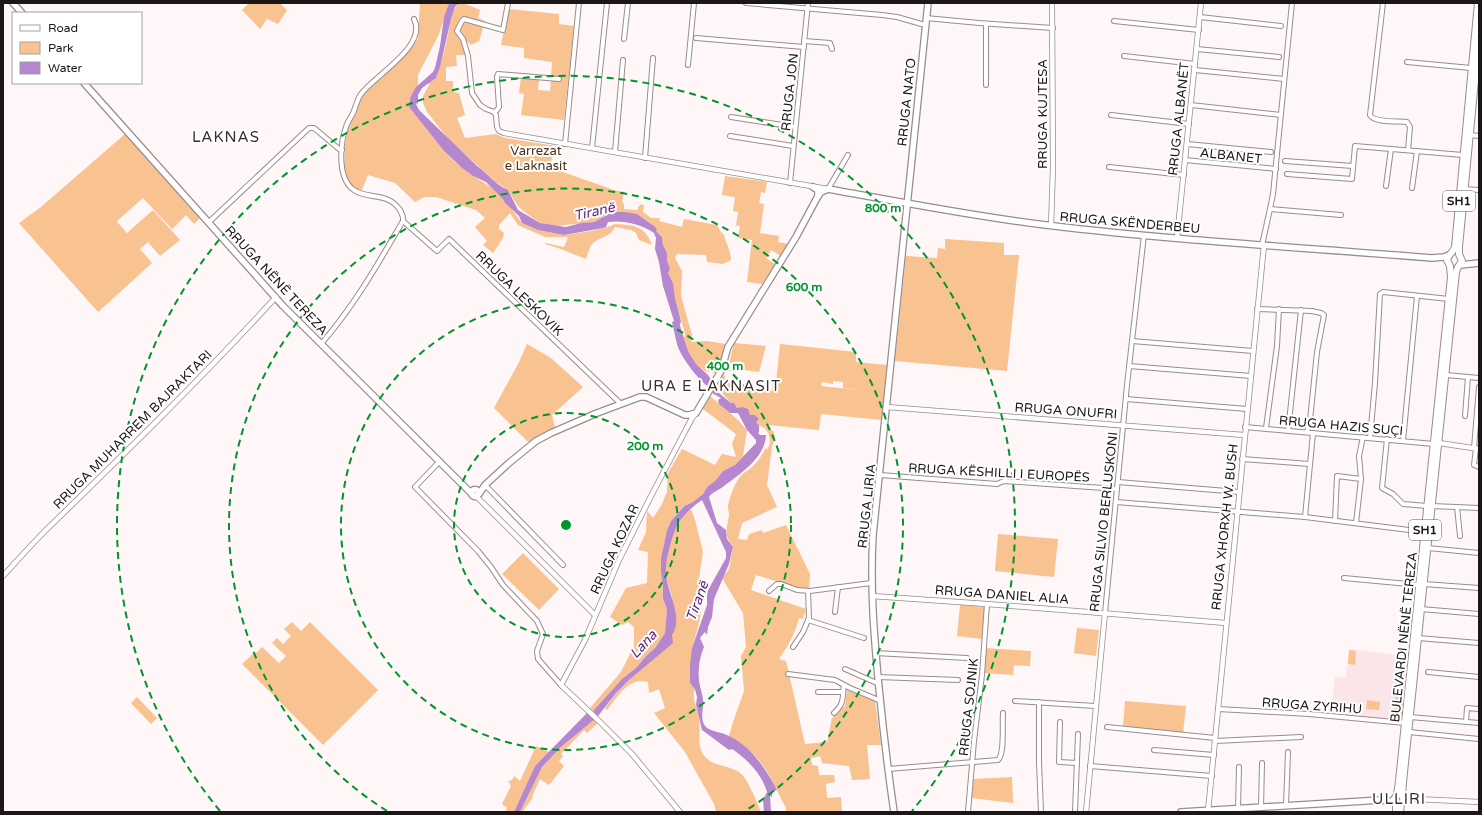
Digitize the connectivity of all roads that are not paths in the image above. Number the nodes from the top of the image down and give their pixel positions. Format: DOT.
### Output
graph roads {
  1 [pos="13,3"];
  2 [pos="508,3"];
  3 [pos="579,3"];
  4 [pos="607,3"];
  5 [pos="628,3"];
  6 [pos="694,3"];
  7 [pos="746,3"];
  8 [pos="928,3"];
  9 [pos="1052,3"];
  10 [pos="1202,3"];
  11 [pos="1292,3"];
  12 [pos="1383,3"];
  13 [pos="1478,3"];
  14 [pos="808,5"];
  15 [pos="21,12"];
  16 [pos="1200,17"];
  17 [pos="926,18"];
  18 [pos="414,19"];
  19 [pos="1114,21"];
  20 [pos="986,24"];
  21 [pos="925,25"];
  22 [pos="1281,26"];
  23 [pos="1053,28"];
  24 [pos="1199,30"];
  25 [pos="696,38"];
  26 [pos="624,39"];
  27 [pos="1479,39"];
  28 [pos="804,41"];
  29 [pos="804,47"];
  30 [pos="832,49"];
  31 [pos="1197,49"];
  32 [pos="1124,56"];
  33 [pos="1279,57"];
  34 [pos="653,58"];
  35 [pos="623,60"];
  36 [pos="1407,62"];
  37 [pos="1195,64"];
  38 [pos="688,65"];
  39 [pos="1472,68"];
  40 [pos="1195,70"];
  41 [pos="559,79"];
  42 [pos="1284,79"];
  43 [pos="85,84"];
  44 [pos="986,85"];
  45 [pos="1191,105"];
  46 [pos="494,112"];
  47 [pos="1111,115"];
  48 [pos="1281,115"];
  49 [pos="731,117"];
  50 [pos="1189,124"];
  51 [pos="795,127"];
  52 [pos="504,133"];
  53 [pos="1470,135"];
  54 [pos="730,136"];
  55 [pos="1479,136"];
  56 [pos="565,144"];
  57 [pos="1187,144"];
  58 [pos="793,146"];
  59 [pos="592,148"];
  60 [pos="1391,149"];
  61 [pos="342,150"];
  62 [pos="1408,150"];
  63 [pos="1417,151"];
  64 [pos="615,152"];
  65 [pos="1271,152"];
  66 [pos="848,155"];
  67 [pos="1466,155"];
  68 [pos="645,158"];
  69 [pos="1185,160"];
  70 [pos="1285,161"];
  71 [pos="1353,166"];
  72 [pos="1109,167"];
  73 [pos="1276,169"];
  74 [pos="1287,174"];
  75 [pos="1184,175"];
  76 [pos="790,183"];
  77 [pos="1386,186"];
  78 [pos="813,187"];
  79 [pos="1412,188"];
  80 [pos="828,189"];
  81 [pos="1464,189"];
  82 [pos="1479,190"];
  83 [pos="818,196"];
  84 [pos="907,203"];
  85 [pos="1270,209"];
  86 [pos="1341,215"];
  87 [pos="403,221"];
  88 [pos="209,222"];
  89 [pos="1050,226"];
  90 [pos="1144,235"];
  91 [pos="1177,238"];
  92 [pos="1263,245"];
  93 [pos="1451,254"];
  94 [pos="1460,256"];
  95 [pos="1432,258"];
  96 [pos="1477,263"];
  97 [pos="1449,265"];
  98 [pos="1459,266"];
  99 [pos="1417,296"];
  100 [pos="276,297"];
  101 [pos="1449,300"];
  102 [pos="1257,309"];
  103 [pos="1279,309"];
  104 [pos="1300,310"];
  105 [pos="1132,341"];
  106 [pos="321,344"];
  107 [pos="1253,351"];
  108 [pos="1130,366"];
  109 [pos="1446,375"];
  110 [pos="1251,376"];
  111 [pos="1468,376"];
  112 [pos="1479,378"];
  113 [pos="1479,387"];
  114 [pos="1126,399"];
  115 [pos="621,404"];
  116 [pos="886,407"];
  117 [pos="1247,409"];
  118 [pos="698,412"];
  119 [pos="684,415"];
  120 [pos="1465,416"];
  121 [pos="689,423"];
  122 [pos="1123,426"];
  123 [pos="1245,427"];
  124 [pos="1266,428"];
  125 [pos="1288,431"];
  126 [pos="1307,432"];
  127 [pos="1313,433"];
  128 [pos="1244,435"];
  129 [pos="1362,437"];
  130 [pos="1370,438"];
  131 [pos="1387,440"];
  132 [pos="1402,441"];
  133 [pos="1437,443"];
  134 [pos="1476,448"];
  135 [pos="1242,459"];
  136 [pos="440,461"];
  137 [pos="1310,464"];
  138 [pos="1479,467"];
  139 [pos="880,475"];
  140 [pos="1361,479"];
  141 [pos="1118,482"];
  142 [pos="485,485"];
  143 [pos="1117,489"];
  144 [pos="1239,492"];
  145 [pos="476,494"];
  146 [pos="1116,502"];
  147 [pos="1430,506"];
  148 [pos="1457,507"];
  149 [pos="1479,508"];
  150 [pos="1236,512"];
  151 [pos="1305,517"];
  152 [pos="1335,520"];
  153 [pos="1356,523"];
  154 [pos="1425,532"];
  155 [pos="1460,536"];
  156 [pos="1428,548"];
  157 [pos="1479,554"];
  158 [pos="563,565"];
  159 [pos="3,576"];
  160 [pos="1344,578"];
  161 [pos="871,583"];
  162 [pos="1422,584"];
  163 [pos="838,587"];
  164 [pos="1479,588"];
  165 [pos="808,591"];
  166 [pos="769,592"];
  167 [pos="872,596"];
  168 [pos="987,604"];
  169 [pos="1421,609"];
  170 [pos="835,612"];
  171 [pos="1105,614"];
  172 [pos="1479,614"];
  173 [pos="596,615"];
  174 [pos="808,620"];
  175 [pos="1226,623"];
  176 [pos="864,638"];
  177 [pos="1418,638"];
  178 [pos="1479,642"];
  179 [pos="793,647"];
  180 [pos="875,653"];
  181 [pos="967,658"];
  182 [pos="846,669"];
  183 [pos="1428,672"];
  184 [pos="788,674"];
  185 [pos="878,677"];
  186 [pos="1479,677"];
  187 [pos="958,680"];
  188 [pos="879,684"];
  189 [pos="561,685"];
  190 [pos="844,685"];
  191 [pos="818,692"];
  192 [pos="843,692"];
  193 [pos="881,701"];
  194 [pos="1015,701"];
  195 [pos="1039,702"];
  196 [pos="1095,706"];
  197 [pos="1218,709"];
  198 [pos="1479,709"];
  199 [pos="834,713"];
  200 [pos="1003,713"];
  201 [pos="1410,717"];
  202 [pos="1060,722"];
  203 [pos="1466,722"];
  204 [pos="1404,723"];
  205 [pos="1479,723"];
  206 [pos="1108,727"];
  207 [pos="1408,732"];
  208 [pos="1078,734"];
  209 [pos="1301,737"];
  210 [pos="1215,739"];
  211 [pos="1479,739"];
  212 [pos="1154,750"];
  213 [pos="1288,752"];
  214 [pos="1214,755"];
  215 [pos="973,762"];
  216 [pos="1077,763"];
  217 [pos="1262,763"];
  218 [pos="1090,766"];
  219 [pos="1239,767"];
  220 [pos="888,769"];
  221 [pos="1212,776"];
  222 [pos="1399,799"];
  223 [pos="1479,802"];
  224 [pos="1286,806"];
  225 [pos="1261,808"];
  226 [pos="1238,809"];
  227 [pos="1276,809"];
  228 [pos="1208,810"];
  229 [pos="680,812"];
  230 [pos="894,812"];
  231 [pos="968,812"];
  232 [pos="1041,812"];
  233 [pos="1075,812"];
  234 [pos="1086,812"];
  235 [pos="1182,812"];
  236 [pos="1396,812"];
  237 [pos="1400,812"];
  1 -- 15 [label="main road"];
  2 -- 46 [label="street"];
  3 -- 56 [label="street"];
  4 -- 59 [label="street"];
  5 -- 26 [label="street"];
  6 -- 38 [label="street"];
  7 -- 14 [label="street"];
  8 -- 17 [label="main road, RRUGA NATO"];
  9 -- 23 [label="street, RRUGA KUJTESA"];
  10 -- 16 [label="street, RRUGA ALBANËT"];
  11 -- 42 [label="street"];
  12 -- 62 [label="street"];
  13 -- 39 [label="main road, BULEVARDI NËNË TEREZA / SH1"];
  14 -- 21 [label="street"];
  14 -- 28 [label="street, RRUGA JON"];
  16 -- 22 [label="street"];
  16 -- 24 [label="street, RRUGA ALBANËT"];
  17 -- 20 [label="street"];
  17 -- 21 [label="main road, RRUGA NATO"];
  18 -- 61 [label="street"];
  19 -- 24 [label="street"];
  20 -- 23 [label="street"];
  20 -- 44 [label="street"];
  21 -- 84 [label="main road, RRUGA NATO"];
  23 -- 89 [label="street, RRUGA KUJTESA"];
  24 -- 31 [label="street, RRUGA ALBANËT"];
  25 -- 29 [label="street"];
  27 -- 53 [label="main road, BULEVARDI NËNË TEREZA / SH1"];
  28 -- 29 [label="street, RRUGA JON"];
  28 -- 30 [label="street"];
  29 -- 51 [label="street, RRUGA JON"];
  31 -- 33 [label="street"];
  31 -- 37 [label="street, RRUGA ALBANËT"];
  32 -- 37 [label="street"];
  34 -- 68 [label="street"];
  35 -- 64 [label="street"];
  36 -- 39 [label="street"];
  37 -- 40 [label="street, RRUGA ALBANËT"];
  39 -- 67 [label="main road, BULEVARDI NËNË TEREZA / SH1"];
  40 -- 42 [label="street"];
  40 -- 45 [label="street, RRUGA ALBANËT"];
  41 -- 46 [label="street"];
  42 -- 48 [label="street"];
  43 -- 88 [label="main road, RRUGA NËNË TEREZA"];
  45 -- 48 [label="street"];
  45 -- 50 [label="street, RRUGA ALBANËT"];
  46 -- 52 [label="street"];
  47 -- 50 [label="street"];
  48 -- 73 [label="street"];
  49 -- 51 [label="street"];
  50 -- 57 [label="street, RRUGA ALBANËT"];
  51 -- 58 [label="street, RRUGA JON"];
  52 -- 56 [label="street"];
  53 -- 55 [label="street"];
  53 -- 67 [label="main road, BULEVARDI NËNË TEREZA / SH1"];
  54 -- 58 [label="street"];
  56 -- 59 [label="street"];
  57 -- 65 [label="street"];
  57 -- 69 [label="street, RRUGA ALBANËT"];
  58 -- 76 [label="street, RRUGA JON"];
  59 -- 64 [label="street"];
  60 -- 62 [label="street"];
  60 -- 71 [label="street"];
  60 -- 77 [label="street"];
  61 -- 87 [label="street"];
  61 -- 88 [label="street"];
  62 -- 63 [label="street"];
  63 -- 67 [label="street"];
  63 -- 79 [label="street"];
  64 -- 68 [label="street"];
  66 -- 80 [label="street"];
  67 -- 81 [label="main road, BULEVARDI NËNË TEREZA / SH1"];
  67 -- 93 [label="main road, BULEVARDI NËNË TEREZA / SH1"];
  68 -- 76 [label="street"];
  69 -- 73 [label="street, ALBANET"];
  69 -- 75 [label="street, RRUGA ALBANËT"];
  70 -- 71 [label="street"];
  71 -- 74 [label="street"];
  72 -- 75 [label="street"];
  73 -- 85 [label="street"];
  75 -- 91 [label="street, RRUGA ALBANËT"];
  76 -- 78 [label="street"];
  78 -- 80 [label="street"];
  78 -- 83 [label="main road"];
  80 -- 83 [label="main road"];
  80 -- 84 [label="main road, RRUGA SKËNDERBEU"];
  81 -- 82 [label="street"];
  81 -- 94 [label="main road, BULEVARDI NËNË TEREZA / SH1"];
  83 -- 118 [label="main road"];
  84 -- 89 [label="main road, RRUGA SKËNDERBEU"];
  84 -- 116 [label="main road, RRUGA LIRIA"];
  85 -- 86 [label="street"];
  85 -- 92 [label="street"];
  87 -- 106 [label="street"];
  87 -- 115 [label="street, RRUGA LESKOVIK"];
  88 -- 100 [label="main road, RRUGA NËNË TEREZA"];
  89 -- 90 [label="main road, RRUGA SKËNDERBEU"];
  90 -- 91 [label="main road, RRUGA SKËNDERBEU"];
  90 -- 105 [label="street, RRUGA SILVIO BERLUSKONI"];
  91 -- 92 [label="main road, RRUGA SKËNDERBEU"];
  92 -- 95 [label="main road, RRUGA SKËNDERBEU"];
  92 -- 102 [label="street, RRUGA XHORXH W. BUSH"];
  93 -- 94 [label="main road"];
  93 -- 95 [label="main road, RRUGA SKËNDERBEU"];
  93 -- 97 [label="main road, BULEVARDI NËNË TEREZA / SH1"];
  94 -- 96 [label="main road"];
  94 -- 98 [label="main road, BULEVARDI NËNË TEREZA / SH1"];
  95 -- 97 [label="main road, RRUGA SKËNDERBEU"];
  96 -- 98 [label="main road"];
  97 -- 98 [label="main road"];
  97 -- 101 [label="main road, BULEVARDI NËNË TEREZA / SH1"];
  98 -- 109 [label="main road, BULEVARDI NËNË TEREZA / SH1"];
  99 -- 101 [label="street"];
  99 -- 130 [label="street"];
  99 -- 132 [label="street"];
  100 -- 106 [label="main road, RRUGA NËNË TEREZA"];
  100 -- 159 [label="street, RRUGA MUHARREM BAJRAKTARI"];
  101 -- 133 [label="main road, BULEVARDI NËNË TEREZA / SH1"];
  102 -- 103 [label="street"];
  102 -- 107 [label="street, RRUGA XHORXH W. BUSH"];
  103 -- 104 [label="street"];
  103 -- 124 [label="street"];
  104 -- 125 [label="street"];
  104 -- 126 [label="street"];
  105 -- 107 [label="street"];
  105 -- 108 [label="street, RRUGA SILVIO BERLUSKONI"];
  106 -- 136 [label="main road, RRUGA NËNË TEREZA"];
  107 -- 110 [label="street, RRUGA XHORXH W. BUSH"];
  108 -- 110 [label="street"];
  108 -- 114 [label="street, RRUGA SILVIO BERLUSKONI"];
  109 -- 111 [label="street"];
  109 -- 133 [label="main road, BULEVARDI NËNË TEREZA / SH1"];
  110 -- 117 [label="street, RRUGA XHORXH W. BUSH"];
  111 -- 112 [label="street"];
  111 -- 120 [label="street"];
  113 -- 134 [label="street"];
  114 -- 117 [label="street"];
  114 -- 122 [label="street, RRUGA SILVIO BERLUSKONI"];
  115 -- 119 [label="main road"];
  115 -- 142 [label="main road"];
  116 -- 122 [label="street, RRUGA ONUFRI"];
  116 -- 139 [label="main road, RRUGA LIRIA"];
  117 -- 123 [label="street, RRUGA XHORXH W. BUSH"];
  118 -- 119 [label="main road"];
  118 -- 121 [label="street, RRUGA KOZAR"];
  119 -- 121 [label="street"];
  121 -- 173 [label="street, RRUGA KOZAR"];
  122 -- 128 [label="street, RRUGA ONUFRI"];
  122 -- 141 [label="street, RRUGA SILVIO BERLUSKONI"];
  123 -- 124 [label="street, RRUGA HAZIS SUÇI"];
  123 -- 128 [label="street, RRUGA XHORXH W. BUSH"];
  124 -- 125 [label="street, RRUGA HAZIS SUÇI"];
  125 -- 126 [label="street, RRUGA HAZIS SUÇI"];
  126 -- 127 [label="street, RRUGA HAZIS SUÇI"];
  127 -- 129 [label="street, RRUGA HAZIS SUÇI"];
  127 -- 137 [label="street"];
  128 -- 135 [label="street, RRUGA XHORXH W. BUSH"];
  129 -- 130 [label="street, RRUGA HAZIS SUÇI"];
  129 -- 140 [label="street"];
  130 -- 131 [label="street, RRUGA HAZIS SUÇI"];
  131 -- 132 [label="street, RRUGA HAZIS SUÇI"];
  131 -- 147 [label="street"];
  132 -- 133 [label="street, RRUGA HAZIS SUÇI"];
  133 -- 134 [label="street"];
  133 -- 147 [label="main road, BULEVARDI NËNË TEREZA / SH1"];
  134 -- 138 [label="street"];
  135 -- 137 [label="street"];
  135 -- 144 [label="street, RRUGA XHORXH W. BUSH"];
  136 -- 145 [label="main road, RRUGA NËNË TEREZA"];
  136 -- 189 [label="street"];
  137 -- 151 [label="street"];
  139 -- 143 [label="street, RRUGA KËSHILLI I EUROPËS"];
  139 -- 161 [label="main road, RRUGA LIRIA"];
  140 -- 152 [label="street"];
  140 -- 153 [label="street"];
  141 -- 143 [label="street, RRUGA SILVIO BERLUSKONI"];
  141 -- 144 [label="street"];
  142 -- 145 [label="main road"];
  142 -- 158 [label="street"];
  143 -- 146 [label="street, RRUGA SILVIO BERLUSKONI"];
  144 -- 150 [label="street, RRUGA XHORXH W. BUSH"];
  145 -- 173 [label="street"];
  146 -- 150 [label="street"];
  146 -- 171 [label="street, RRUGA SILVIO BERLUSKONI"];
  147 -- 148 [label="street"];
  147 -- 154 [label="main road, BULEVARDI NËNË TEREZA / SH1"];
  147 -- 156 [label="main road, BULEVARDI NËNË TEREZA / SH1"];
  148 -- 149 [label="street"];
  148 -- 155 [label="street"];
  150 -- 151 [label="street"];
  150 -- 175 [label="street, RRUGA XHORXH W. BUSH"];
  151 -- 152 [label="street"];
  152 -- 153 [label="street"];
  153 -- 154 [label="street"];
  154 -- 162 [label="main road, BULEVARDI NËNË TEREZA / SH1"];
  156 -- 157 [label="street"];
  156 -- 162 [label="main road, BULEVARDI NËNË TEREZA / SH1"];
  160 -- 162 [label="street"];
  161 -- 163 [label="street"];
  161 -- 167 [label="main road, RRUGA LIRIA"];
  162 -- 164 [label="street"];
  162 -- 169 [label="main road, BULEVARDI NËNË TEREZA / SH1"];
  162 -- 204 [label="main road, BULEVARDI NËNË TEREZA / SH1"];
  163 -- 165 [label="street"];
  163 -- 170 [label="street"];
  165 -- 166 [label="street"];
  165 -- 174 [label="street"];
  167 -- 168 [label="street, RRUGA DANIEL ALIA"];
  167 -- 180 [label="main road, RRUGA LIRIA"];
  168 -- 171 [label="street, RRUGA DANIEL ALIA"];
  168 -- 215 [label="street, RRUGA SOJNIK"];
  169 -- 172 [label="street"];
  169 -- 177 [label="main road, BULEVARDI NËNË TEREZA / SH1"];
  171 -- 175 [label="street, RRUGA DANIEL ALIA"];
  171 -- 196 [label="street, RRUGA SILVIO BERLUSKONI"];
  173 -- 189 [label="street, RRUGA KOZAR"];
  174 -- 176 [label="street"];
  174 -- 179 [label="street"];
  175 -- 197 [label="street, RRUGA XHORXH W. BUSH"];
  177 -- 178 [label="street"];
  177 -- 201 [label="main road, BULEVARDI NËNË TEREZA / SH1"];
  180 -- 181 [label="street"];
  180 -- 185 [label="main road, RRUGA LIRIA"];
  182 -- 188 [label="street"];
  183 -- 186 [label="street"];
  184 -- 190 [label="street"];
  185 -- 187 [label="street"];
  185 -- 188 [label="main road, RRUGA LIRIA"];
  188 -- 193 [label="main road, RRUGA LIRIA"];
  189 -- 229 [label="street"];
  190 -- 192 [label="street"];
  190 -- 193 [label="street"];
  191 -- 192 [label="street"];
  192 -- 199 [label="street"];
  193 -- 220 [label="main road, RRUGA LIRIA"];
  194 -- 195 [label="street"];
  195 -- 196 [label="street"];
  195 -- 232 [label="street"];
  196 -- 218 [label="street, RRUGA SILVIO BERLUSKONI"];
  197 -- 204 [label="street, RRUGA ZYRIHU"];
  197 -- 210 [label="street, RRUGA XHORXH W. BUSH"];
  198 -- 203 [label="street"];
  200 -- 215 [label="street"];
  201 -- 203 [label="street"];
  201 -- 207 [label="main road, BULEVARDI NËNË TEREZA / SH1"];
  202 -- 216 [label="street"];
  203 -- 205 [label="street"];
  204 -- 222 [label="main road, BULEVARDI NËNË TEREZA / SH1"];
  206 -- 210 [label="street"];
  207 -- 211 [label="street"];
  207 -- 222 [label="main road, BULEVARDI NËNË TEREZA / SH1"];
  208 -- 216 [label="street"];
  209 -- 210 [label="street"];
  210 -- 214 [label="street, RRUGA XHORXH W. BUSH"];
  212 -- 214 [label="street"];
  213 -- 224 [label="street"];
  214 -- 221 [label="street, RRUGA XHORXH W. BUSH"];
  215 -- 220 [label="street"];
  215 -- 231 [label="street, RRUGA SOJNIK"];
  216 -- 233 [label="street"];
  217 -- 225 [label="street"];
  218 -- 221 [label="street"];
  218 -- 234 [label="street, RRUGA SILVIO BERLUSKONI"];
  219 -- 226 [label="street"];
  220 -- 230 [label="main road, RRUGA LIRIA"];
  221 -- 228 [label="street, RRUGA XHORXH W. BUSH"];
  222 -- 223 [label="street"];
  222 -- 224 [label="main road"];
  222 -- 236 [label="main road, BULEVARDI NËNË TEREZA / SH1"];
  222 -- 237 [label="main road, BULEVARDI NËNË TEREZA / SH1"];
  224 -- 227 [label="main road"];
  225 -- 226 [label="main road"];
  225 -- 227 [label="main road"];
  226 -- 228 [label="main road"];
  228 -- 235 [label="main road"];
}
